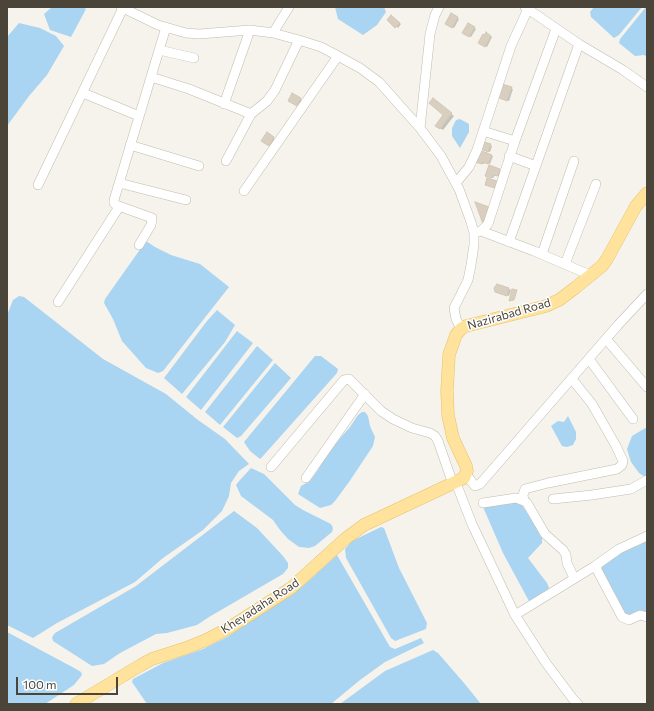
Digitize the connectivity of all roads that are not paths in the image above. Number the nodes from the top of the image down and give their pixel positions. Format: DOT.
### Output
graph roads {
  1 [pos="289,7"];
  2 [pos="439,7"];
  3 [pos="122,8"];
  4 [pos="526,8"];
  5 [pos="166,27"];
  6 [pos="556,28"];
  7 [pos="250,30"];
  8 [pos="273,33"];
  9 [pos="299,40"];
  10 [pos="579,44"];
  11 [pos="159,50"];
  12 [pos="338,56"];
  13 [pos="194,58"];
  14 [pos="151,77"];
  15 [pos="647,87"];
  16 [pos="83,93"];
  17 [pos="224,104"];
  18 [pos="251,114"];
  19 [pos="139,116"];
  20 [pos="420,128"];
  21 [pos="483,131"];
  22 [pos="515,141"];
  23 [pos="130,145"];
  24 [pos="510,156"];
  25 [pos="574,160"];
  26 [pos="226,161"];
  27 [pos="199,166"];
  28 [pos="536,166"];
  29 [pos="119,183"];
  30 [pos="456,183"];
  31 [pos="596,184"];
  32 [pos="38,185"];
  33 [pos="244,191"];
  34 [pos="647,193"];
  35 [pos="186,200"];
  36 [pos="119,206"];
  37 [pos="477,232"];
  38 [pos="509,242"];
  39 [pos="138,245"];
  40 [pos="542,254"];
  41 [pos="566,264"];
  42 [pos="590,275"];
  43 [pos="647,294"];
  44 [pos="58,302"];
  45 [pos="457,320"];
  46 [pos="606,339"];
  47 [pos="590,359"];
  48 [pos="572,379"];
  49 [pos="647,387"];
  50 [pos="365,394"];
  51 [pos="633,420"];
  52 [pos="271,467"];
  53 [pos="306,478"];
  54 [pos="460,480"];
  55 [pos="647,480"];
  56 [pos="553,499"];
  57 [pos="524,501"];
  58 [pos="483,503"];
  59 [pos="647,536"];
  60 [pos="595,566"];
  61 [pos="574,578"];
  62 [pos="515,615"];
  63 [pos="647,617"];
  64 [pos="79,703"];
  65 [pos="578,704"];
  1 -- 8 [label="street"];
  2 -- 20 [label="street"];
  3 -- 5 [label="street"];
  3 -- 16 [label="street"];
  4 -- 6 [label="street"];
  4 -- 21 [label="street"];
  5 -- 7 [label="street"];
  5 -- 11 [label="street"];
  6 -- 10 [label="street"];
  6 -- 22 [label="street"];
  7 -- 8 [label="street"];
  7 -- 17 [label="street"];
  8 -- 9 [label="street"];
  9 -- 12 [label="street"];
  9 -- 18 [label="street"];
  10 -- 15 [label="street"];
  10 -- 28 [label="street"];
  11 -- 13 [label="street"];
  11 -- 14 [label="street"];
  12 -- 20 [label="street"];
  12 -- 33 [label="street"];
  14 -- 17 [label="street"];
  14 -- 19 [label="street"];
  16 -- 19 [label="street"];
  16 -- 32 [label="street"];
  17 -- 18 [label="street"];
  18 -- 26 [label="street"];
  19 -- 23 [label="street"];
  20 -- 30 [label="street"];
  21 -- 22 [label="street"];
  21 -- 30 [label="street"];
  22 -- 24 [label="street"];
  23 -- 27 [label="street"];
  23 -- 29 [label="street"];
  24 -- 28 [label="street"];
  24 -- 37 [label="street"];
  25 -- 40 [label="street"];
  28 -- 38 [label="street"];
  29 -- 35 [label="street"];
  29 -- 36 [label="street"];
  30 -- 37 [label="street"];
  31 -- 41 [label="street"];
  34 -- 42 [label="main road, Nazirabad Road"];
  36 -- 39 [label="street"];
  36 -- 44 [label="street"];
  37 -- 38 [label="street"];
  37 -- 45 [label="street"];
  38 -- 40 [label="street"];
  40 -- 41 [label="street"];
  41 -- 42 [label="street"];
  42 -- 45 [label="main road, Nazirabad Road"];
  43 -- 46 [label="street"];
  45 -- 54 [label="main road, Nazirabad Road"];
  46 -- 47 [label="street"];
  46 -- 49 [label="street"];
  47 -- 48 [label="street"];
  47 -- 51 [label="street"];
  48 -- 54 [label="street"];
  48 -- 57 [label="street"];
  50 -- 52 [label="street"];
  50 -- 53 [label="street"];
  50 -- 54 [label="street"];
  54 -- 62 [label="street"];
  54 -- 64 [label="main road, Kheyadaha Road"];
  55 -- 56 [label="street"];
  57 -- 58 [label="street"];
  57 -- 61 [label="street"];
  59 -- 60 [label="street"];
  60 -- 61 [label="street"];
  60 -- 63 [label="street"];
  61 -- 62 [label="street"];
  62 -- 65 [label="street"];
}
